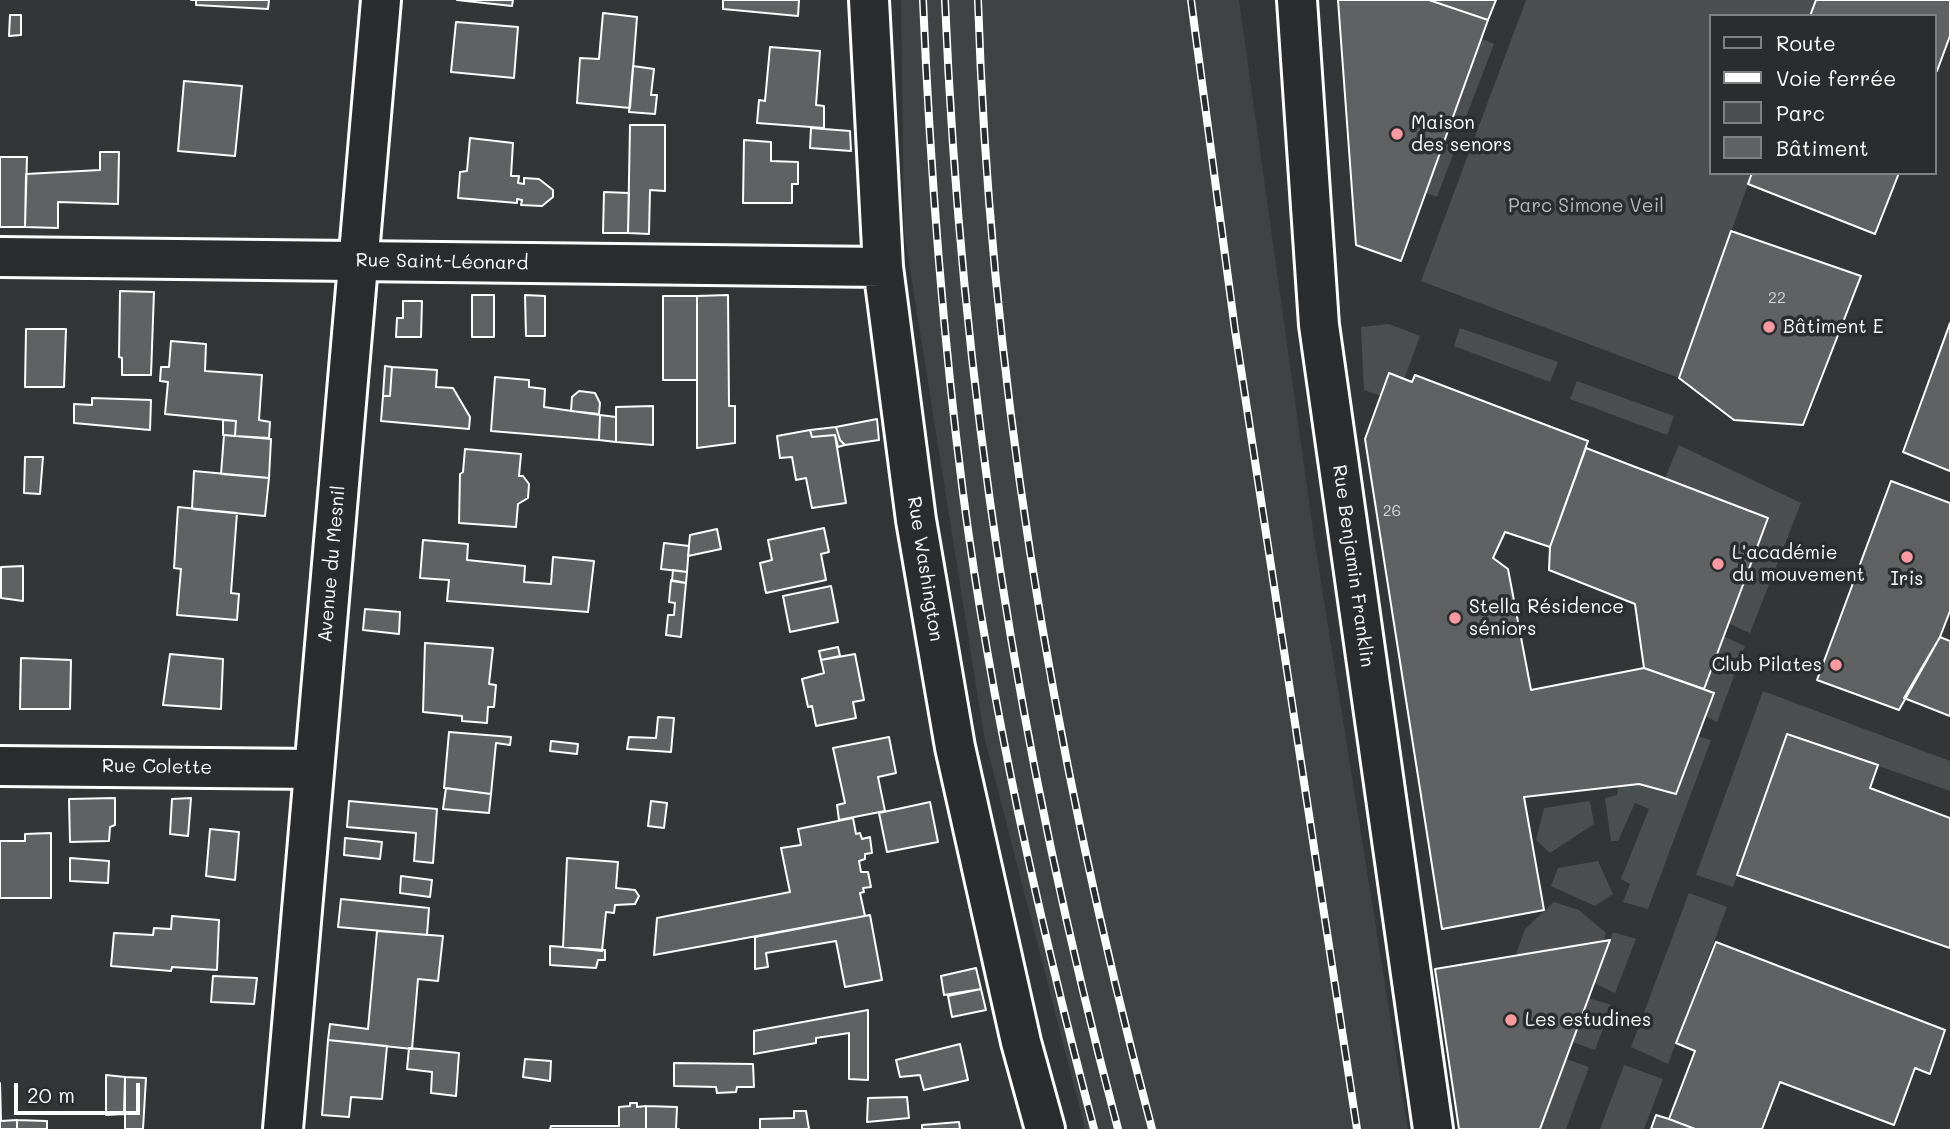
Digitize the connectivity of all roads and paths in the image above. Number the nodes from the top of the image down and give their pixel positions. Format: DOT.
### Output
graph roads {
  1 [pos="381,0"];
  2 [pos="869,0"];
  3 [pos="1297,0"];
  4 [pos="0,257"];
  5 [pos="358,261"];
  6 [pos="883,267"];
  7 [pos="0,766"];
  8 [pos="314,769"];
  9 [pos="283,1129"];
  10 [pos="1045,1129"];
  11 [pos="1433,1129"];
  1 -- 5 [label="street, Avenue du Mesnil"];
  2 -- 6 [label="street, Rue Washington"];
  3 -- 11 [label="street, Rue Benjamin Franklin"];
  4 -- 5 [label="street, Rue Saint-Léonard"];
  5 -- 6 [label="street, Rue Saint-Léonard"];
  5 -- 8 [label="street, Avenue du Mesnil"];
  6 -- 10 [label="street, Rue Washington"];
  7 -- 8 [label="street, Rue Colette"];
  8 -- 9 [label="street, Avenue du Mesnil"];
}
